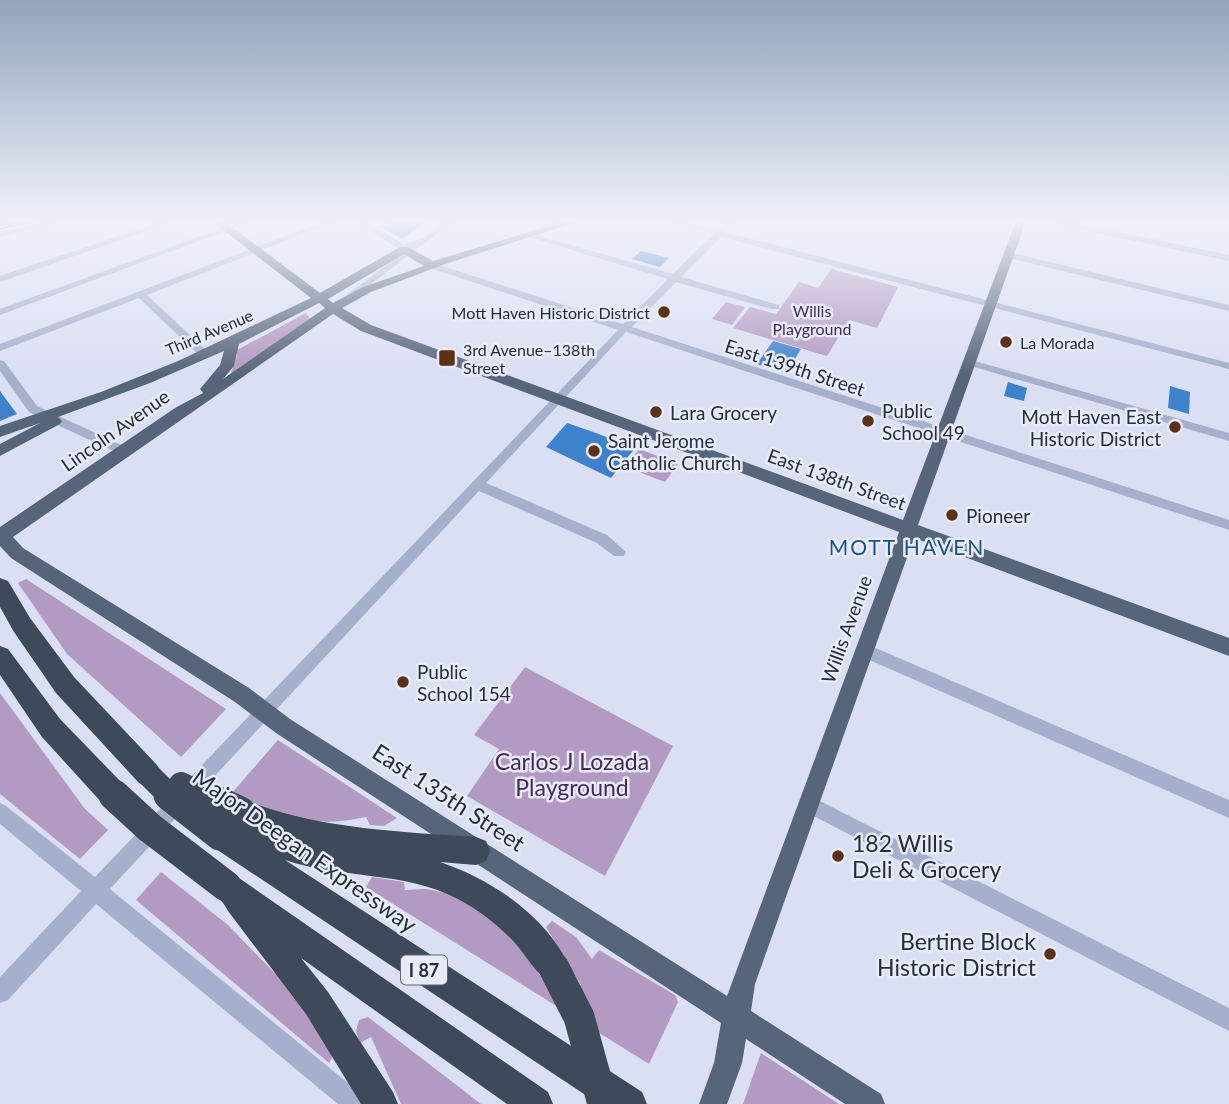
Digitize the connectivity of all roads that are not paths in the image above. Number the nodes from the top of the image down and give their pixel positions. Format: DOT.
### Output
graph roads {
  1 [pos="19,273"];
  2 [pos="110,273"];
  3 [pos="197,273"];
  4 [pos="286,273"];
  5 [pos="368,273"];
  6 [pos="380,273"];
  7 [pos="418,273"];
  8 [pos="450,273"];
  9 [pos="656,273"];
  10 [pos="680,273"];
  11 [pos="870,273"];
  12 [pos="1002,273"];
  13 [pos="1081,273"];
  14 [pos="675,278"];
  15 [pos="0,279"];
  16 [pos="140,294"];
  17 [pos="348,298"];
  18 [pos="321,299"];
  19 [pos="990,304"];
  20 [pos="775,307"];
  21 [pos="1229,308"];
  22 [pos="334,309"];
  23 [pos="0,313"];
  24 [pos="624,330"];
  25 [pos="233,341"];
  26 [pos="0,348"];
  27 [pos="204,354"];
  28 [pos="968,362"];
  29 [pos="0,363"];
  30 [pos="1229,366"];
  31 [pos="559,398"];
  32 [pos="53,417"];
  33 [pos="171,419"];
  34 [pos="0,432"];
  35 [pos="943,433"];
  36 [pos="1229,437"];
  37 [pos="0,444"];
  38 [pos="0,451"];
  39 [pos="124,451"];
  40 [pos="478,485"];
  41 [pos="1229,525"];
  42 [pos="908,528"];
  43 [pos="0,536"];
  44 [pos="619,552"];
  45 [pos="3,592"];
  46 [pos="1229,646"];
  47 [pos="864,650"];
  48 [pos="0,656"];
  49 [pos="264,712"];
  50 [pos="152,771"];
  51 [pos="808,804"];
  52 [pos="1229,809"];
  53 [pos="0,812"];
  54 [pos="231,823"];
  55 [pos="476,851"];
  56 [pos="226,886"];
  57 [pos="96,891"];
  58 [pos="0,992"];
  59 [pos="736,1016"];
  60 [pos="1229,1020"];
  61 [pos="713,1103"];
  62 [pos="356,1104"];
  63 [pos="380,1104"];
  64 [pos="536,1104"];
  65 [pos="603,1104"];
  66 [pos="630,1104"];
  67 [pos="871,1104"];
  1 -- 15 [label="street"];
  2 -- 23 [label="street"];
  3 -- 16 [label="street"];
  4 -- 18 [label="main road, East 138th Street"];
  5 -- 18 [label="main road, Third Avenue"];
  6 -- 17 [label="street"];
  7 -- 17 [label="main road"];
  8 -- 24 [label="street, East 139th Street"];
  9 -- 14 [label="street"];
  10 -- 14 [label="street"];
  11 -- 19 [label="street"];
  12 -- 19 [label="main road, Willis Avenue"];
  13 -- 21 [label="street"];
  14 -- 20 [label="street"];
  14 -- 24 [label="street"];
  16 -- 26 [label="street"];
  16 -- 27 [label="street"];
  17 -- 22 [label="main road"];
  18 -- 22 [label="main road, East 138th Street"];
  18 -- 25 [label="main road, Third Avenue"];
  19 -- 28 [label="main road, Willis Avenue"];
  19 -- 30 [label="street"];
  22 -- 31 [label="main road, East 138th Street"];
  22 -- 33 [label="main road"];
  24 -- 31 [label="street"];
  24 -- 35 [label="street, East 139th Street"];
  25 -- 27 [label="main road, Third Avenue"];
  25 -- 33 [label="main road, Lincoln Avenue"];
  27 -- 32 [label="main road, Third Avenue"];
  28 -- 35 [label="main road, Willis Avenue"];
  28 -- 36 [label="street"];
  29 -- 32 [label="street"];
  31 -- 40 [label="street"];
  31 -- 42 [label="main road, East 138th Street"];
  32 -- 34 [label="main road, Third Avenue"];
  32 -- 37 [label="main road"];
  32 -- 38 [label="main road, Third Avenue"];
  32 -- 39 [label="street"];
  33 -- 39 [label="main road, Lincoln Avenue"];
  35 -- 41 [label="street, East 139th Street"];
  35 -- 42 [label="main road, Willis Avenue"];
  39 -- 43 [label="main road, Lincoln Avenue"];
  40 -- 44 [label="street"];
  40 -- 49 [label="street"];
  42 -- 46 [label="main road, East 138th Street"];
  42 -- 47 [label="main road, Willis Avenue"];
  43 -- 49 [label="main road, East 135th Street"];
  45 -- 50 [label="highway, Major Deegan Expressway / I 87"];
  47 -- 51 [label="main road, Willis Avenue"];
  47 -- 52 [label="street"];
  48 -- 56 [label="highway, I 87, bridge"];
  49 -- 55 [label="main road, East 135th Street"];
  49 -- 57 [label="street"];
  50 -- 54 [label="highway, bridge"];
  50 -- 54 [label="highway, Major Deegan Expressway / I 87, bridge"];
  51 -- 59 [label="main road, Willis Avenue"];
  51 -- 60 [label="street"];
  53 -- 57 [label="street"];
  54 -- 55 [label="highway"];
  54 -- 65 [label="highway, bridge"];
  54 -- 66 [label="highway, Major Deegan Expressway / I 87"];
  55 -- 59 [label="main road, East 135th Street"];
  56 -- 63 [label="highway"];
  56 -- 64 [label="highway, I 87"];
  57 -- 58 [label="street"];
  57 -- 62 [label="street"];
  59 -- 61 [label="main road, Willis Avenue"];
  59 -- 67 [label="main road, East 135th Street"];
}
